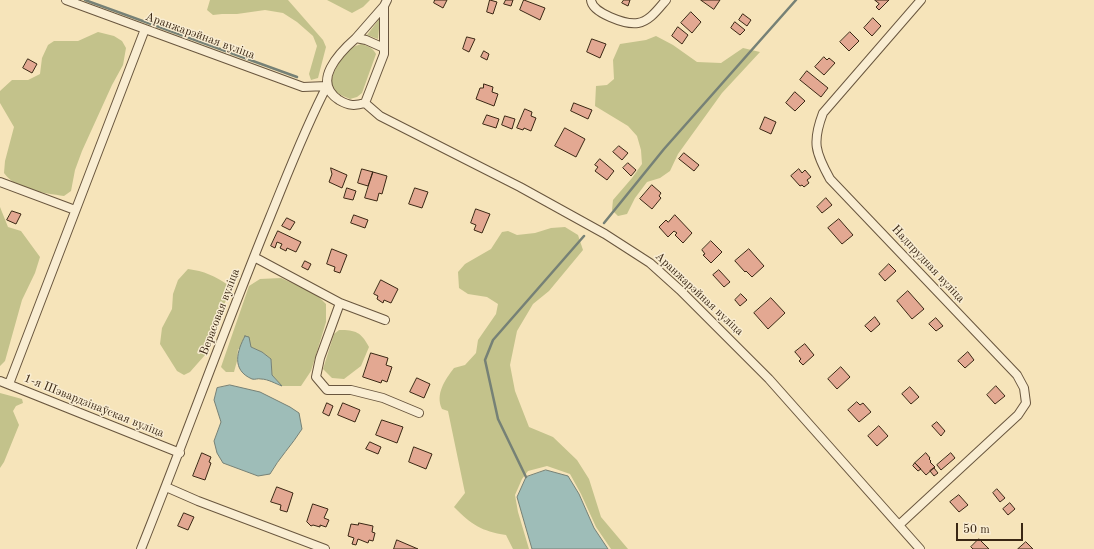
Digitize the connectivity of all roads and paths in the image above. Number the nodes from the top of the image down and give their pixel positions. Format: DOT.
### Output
graph roads {
  1 [pos="66,0"];
  2 [pos="591,0"];
  3 [pos="666,0"];
  4 [pos="921,0"];
  5 [pos="385,3"];
  6 [pos="145,29"];
  7 [pos="356,38"];
  8 [pos="384,48"];
  9 [pos="327,86"];
  10 [pos="365,103"];
  11 [pos="0,182"];
  12 [pos="75,210"];
  13 [pos="254,257"];
  14 [pos="340,303"];
  15 [pos="386,320"];
  16 [pos="0,381"];
  17 [pos="9,384"];
  18 [pos="419,413"];
  19 [pos="180,453"];
  20 [pos="166,487"];
  21 [pos="898,525"];
  22 [pos="141,549"];
  23 [pos="325,549"];
  24 [pos="920,549"];
  1 -- 6 [label="street, Аранжарэйная вуліца"];
  2 -- 3 [label="street"];
  4 -- 21 [label="street, Надпрудная вуліца"];
  5 -- 7 [label="street, Верасовая вуліца"];
  5 -- 8 [label="street, Верасовая вуліца"];
  6 -- 9 [label="street, Аранжарэйная вуліца"];
  6 -- 12 [label="street"];
  7 -- 8 [label="street"];
  7 -- 9 [label="street, Верасовая вуліца"];
  8 -- 10 [label="street, Верасовая вуліца"];
  9 -- 10 [label="street"];
  9 -- 13 [label="street, Верасовая вуліца"];
  10 -- 21 [label="street, Аранжарэйная вуліца"];
  11 -- 12 [label="street"];
  12 -- 17 [label="street"];
  13 -- 14 [label="street"];
  13 -- 19 [label="street, Верасовая вуліца"];
  14 -- 15 [label="street"];
  14 -- 18 [label="street"];
  16 -- 17 [label="street, 1-я Шэвардзінаўская вуліца"];
  17 -- 19 [label="street, 1-я Шэвардзінаўская вуліца"];
  19 -- 20 [label="street, Верасовая вуліца"];
  20 -- 22 [label="street, Верасовая вуліца"];
  20 -- 23 [label="street"];
  21 -- 24 [label="street, Аранжарэйная вуліца"];
}
